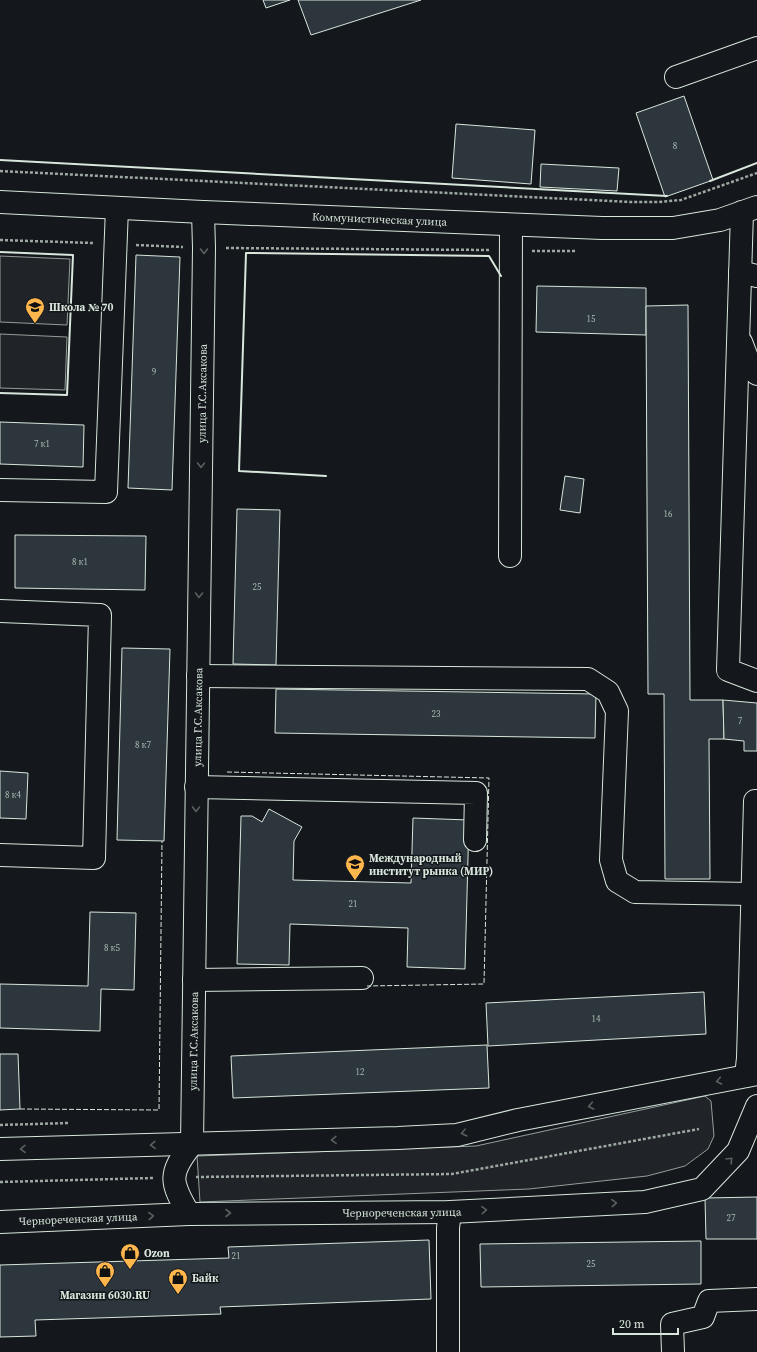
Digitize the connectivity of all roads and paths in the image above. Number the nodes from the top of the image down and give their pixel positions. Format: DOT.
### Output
graph roads {
  1 [pos="757,48"];
  2 [pos="676,77"];
  3 [pos="0,171"];
  4 [pos="757,172"];
  5 [pos="0,202"];
  6 [pos="117,208"];
  7 [pos="749,210"];
  8 [pos="203,212"];
  9 [pos="511,225"];
  10 [pos="0,240"];
  11 [pos="116,244"];
  12 [pos="204,248"];
  13 [pos="510,250"];
  14 [pos="579,251"];
  15 [pos="748,274"];
  16 [pos="738,336"];
  17 [pos="757,374"];
  18 [pos="0,490"];
  19 [pos="510,556"];
  20 [pos="0,611"];
  21 [pos="198,676"];
  22 [pos="757,681"];
  23 [pos="196,786"];
  24 [pos="757,801"];
  25 [pos="475,840"];
  26 [pos="0,855"];
  27 [pos="752,894"];
  28 [pos="362,978"];
  29 [pos="194,980"];
  30 [pos="752,1075"];
  31 [pos="757,1106"];
  32 [pos="72,1123"];
  33 [pos="0,1125"];
  34 [pos="699,1129"];
  35 [pos="192,1144"];
  36 [pos="0,1149"];
  37 [pos="174,1178"];
  38 [pos="0,1182"];
  39 [pos="450,1212"];
  40 [pos="189,1214"];
  41 [pos="0,1222"];
  42 [pos="757,1299"];
  43 [pos="448,1352"];
  44 [pos="673,1352"];
  1 -- 2 [label="street"];
  3 -- 4 [label="path"];
  5 -- 6 [label="street, Коммунистическая улица"];
  6 -- 8 [label="street, Коммунистическая улица"];
  6 -- 11 [label="street"];
  7 -- 9 [label="street, Коммунистическая улица"];
  7 -- 15 [label="street"];
  8 -- 9 [label="street, Коммунистическая улица"];
  8 -- 12 [label="street, улица Г.С.Аксакова"];
  9 -- 13 [label="street"];
  10 -- 11 [label="path"];
  11 -- 12 [label="path"];
  11 -- 18 [label="street"];
  12 -- 13 [label="path"];
  12 -- 21 [label="street, улица Г.С.Аксакова, one-way"];
  13 -- 14 [label="path"];
  13 -- 19 [label="street"];
  15 -- 16 [label="street"];
  16 -- 17 [label="street"];
  16 -- 22 [label="street"];
  20 -- 26 [label="street"];
  21 -- 23 [label="street, улица Г.С.Аксакова"];
  21 -- 27 [label="street"];
  23 -- 25 [label="street"];
  23 -- 29 [label="street, улица Г.С.Аксакова, one-way"];
  24 -- 27 [label="street"];
  27 -- 30 [label="street"];
  28 -- 29 [label="street"];
  29 -- 35 [label="street, улица Г.С.Аксакова"];
  30 -- 35 [label="street, one-way"];
  39 -- 31 [label="street, Чернореченская улица, one-way"];
  32 -- 33 [label="path"];
  34 -- 37 [label="path"];
  35 -- 36 [label="street, one-way"];
  35 -- 37 [label="street"];
  37 -- 38 [label="path"];
  37 -- 40 [label="street"];
  40 -- 39 [label="street, Чернореченская улица, one-way"];
  39 -- 43 [label="street"];
  41 -- 40 [label="street, Чернореченская улица, one-way"];
  42 -- 44 [label="street"];
}
